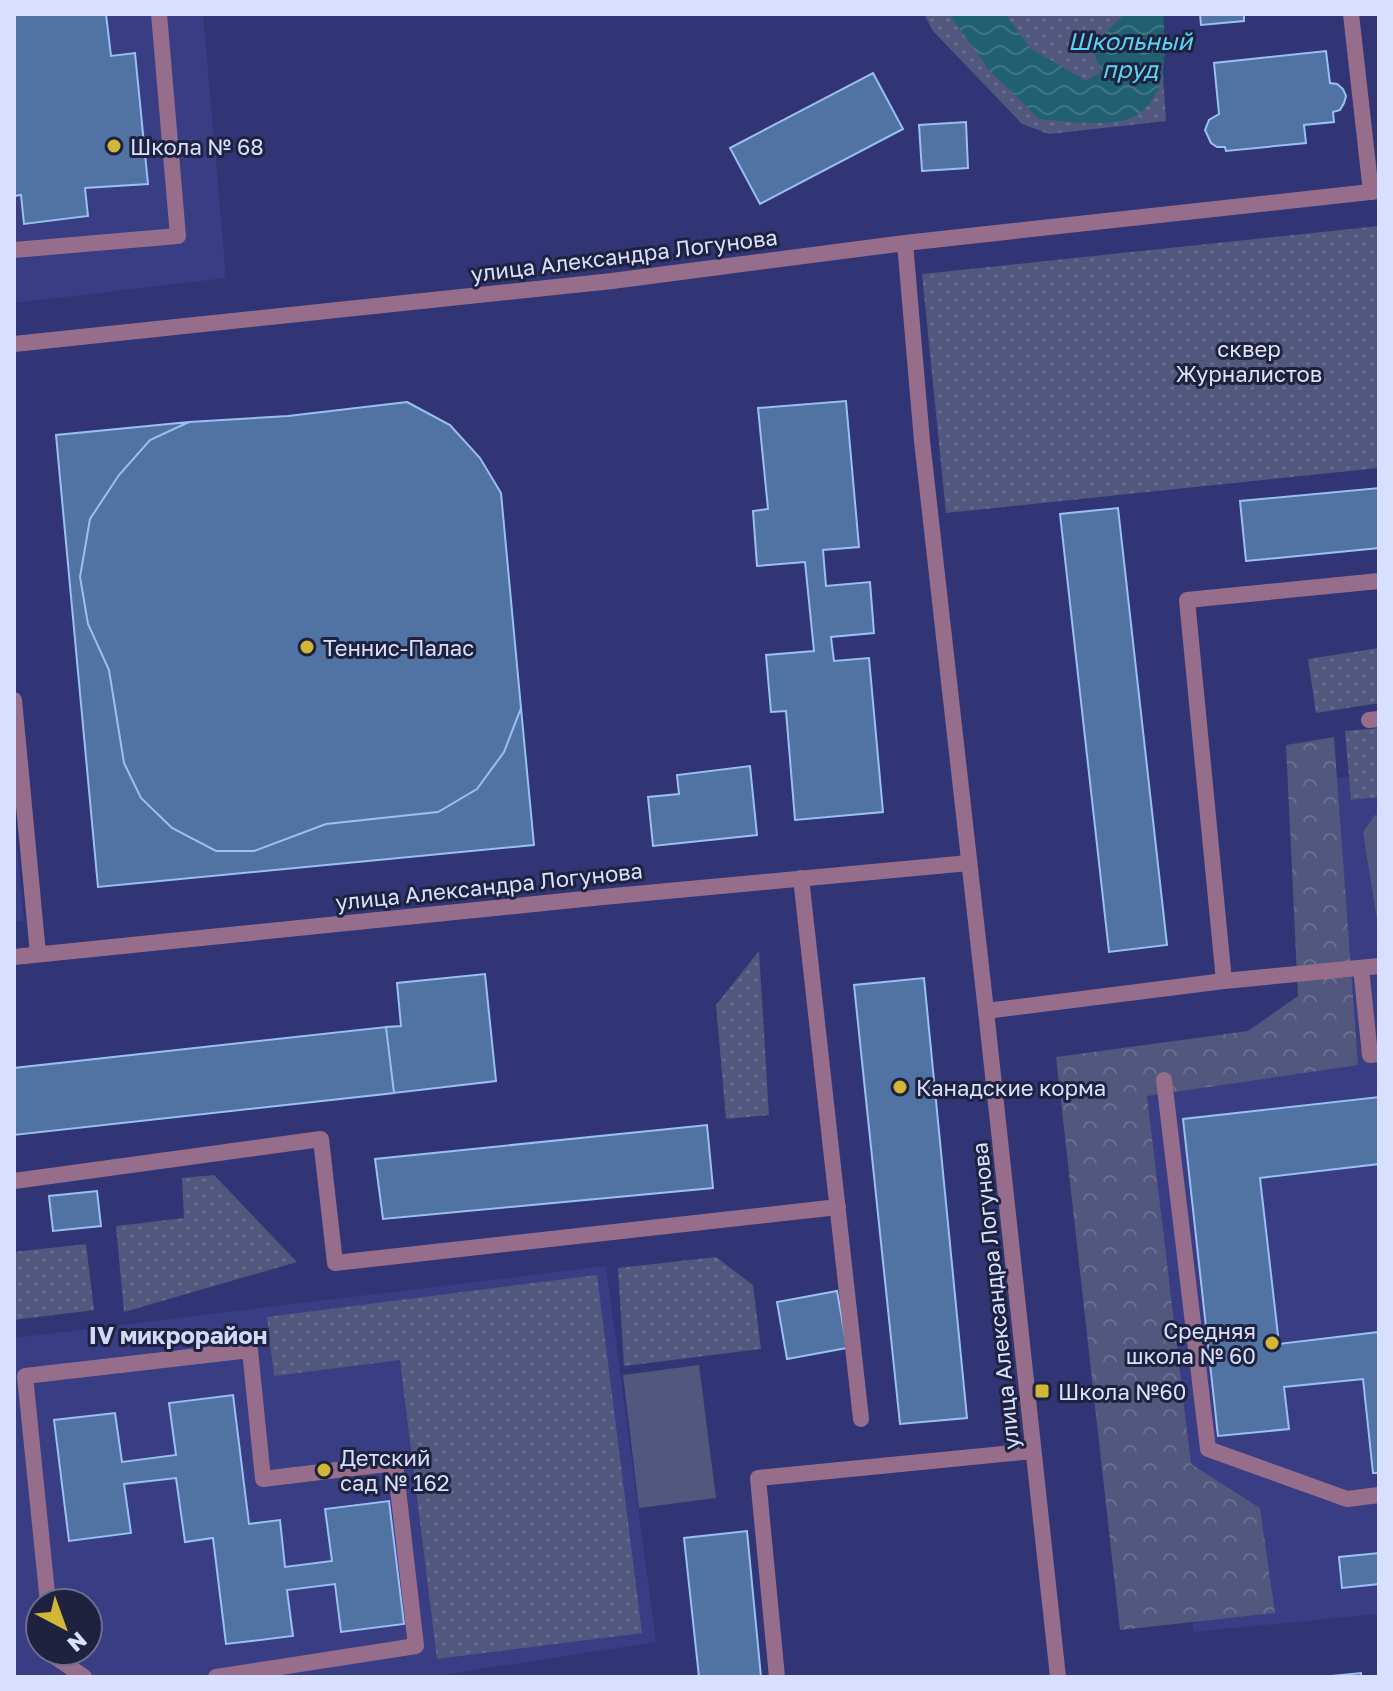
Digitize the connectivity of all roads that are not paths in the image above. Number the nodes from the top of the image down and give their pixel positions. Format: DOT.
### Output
graph roads {
  1 [pos="159,14"];
  2 [pos="1351,14"];
  3 [pos="1375,192"];
  4 [pos="905,243"];
  5 [pos="14,250"];
  6 [pos="14,344"];
  7 [pos="1379,581"];
  8 [pos="14,700"];
  9 [pos="969,863"];
  10 [pos="801,878"];
  11 [pos="38,954"];
  12 [pos="14,957"];
  13 [pos="1379,966"];
  14 [pos="1361,968"];
  15 [pos="1224,981"];
  16 [pos="986,1011"];
  17 [pos="1379,1054"];
  18 [pos="1164,1080"];
  19 [pos="14,1181"];
  20 [pos="838,1207"];
  21 [pos="861,1419"];
  22 [pos="1033,1451"];
  23 [pos="1379,1495"];
  24 [pos="46,1587"];
  25 [pos="216,1677"];
  26 [pos="777,1677"];
  27 [pos="1058,1677"];
  1 -- 5 [label="street"];
  2 -- 3 [label="street"];
  3 -- 4 [label="street, улица Александра Логунова"];
  4 -- 6 [label="street, улица Александра Логунова"];
  4 -- 9 [label="street, улица Александра Логунова"];
  7 -- 15 [label="street"];
  8 -- 11 [label="street"];
  9 -- 10 [label="street, улица Александра Логунова"];
  9 -- 16 [label="street, улица Александра Логунова"];
  10 -- 11 [label="street, улица Александра Логунова"];
  10 -- 20 [label="street"];
  11 -- 12 [label="street, улица Александра Логунова"];
  13 -- 14 [label="street"];
  14 -- 15 [label="street"];
  14 -- 17 [label="street"];
  15 -- 16 [label="street"];
  16 -- 22 [label="street, улица Александра Логунова"];
  18 -- 23 [label="street"];
  19 -- 20 [label="street"];
  20 -- 21 [label="street"];
  22 -- 26 [label="street"];
  22 -- 27 [label="street, улица Александра Логунова"];
  24 -- 25 [label="street"];
}
